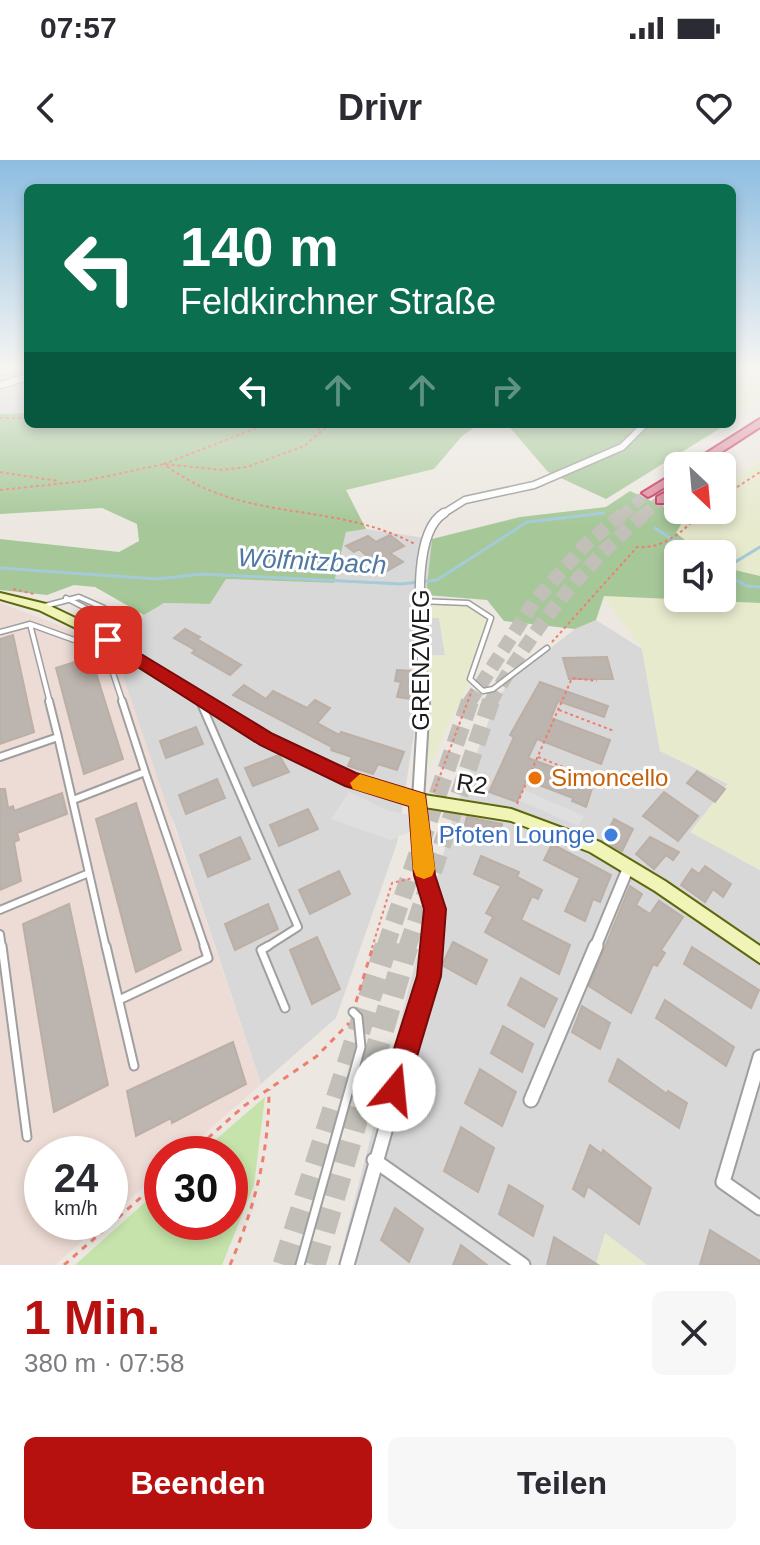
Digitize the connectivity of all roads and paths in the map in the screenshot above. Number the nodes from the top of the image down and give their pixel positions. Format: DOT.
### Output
graph roads {
  1 [pos="760,422"];
  2 [pos="257,428"];
  3 [pos="317,428"];
  4 [pos="324,428"];
  5 [pos="641,428"];
  6 [pos="320,431"];
  7 [pos="760,434"];
  8 [pos="714,452"];
  9 [pos="732,452"];
  10 [pos="164,464"];
  11 [pos="0,472"];
  12 [pos="760,472"];
  13 [pos="59,482"];
  14 [pos="664,483"];
  15 [pos="736,488"];
  16 [pos="0,490"];
  17 [pos="648,493"];
  18 [pos="664,498"];
  19 [pos="661,500"];
  20 [pos="691,524"];
  21 [pos="423,550"];
  22 [pos="6,593"];
  23 [pos="418,601"];
  24 [pos="47,605"];
  25 [pos="30,624"];
  26 [pos="0,632"];
  27 [pos="95,633"];
  28 [pos="547,648"];
  29 [pos="597,681"];
  30 [pos="474,685"];
  31 [pos="198,697"];
  32 [pos="557,709"];
  33 [pos="614,731"];
  34 [pos="58,737"];
  35 [pos="0,757"];
  36 [pos="538,757"];
  37 [pos="145,772"];
  38 [pos="599,781"];
  39 [pos="446,796"];
  40 [pos="73,800"];
  41 [pos="418,800"];
  42 [pos="515,808"];
  43 [pos="629,866"];
  44 [pos="89,873"];
  45 [pos="425,875"];
  46 [pos="0,910"];
  47 [pos="0,934"];
  48 [pos="760,955"];
  49 [pos="119,1000"];
  50 [pos="285,1008"];
  51 [pos="353,1012"];
  52 [pos="760,1057"];
  53 [pos="134,1066"];
  54 [pos="269,1088"];
  55 [pos="531,1100"];
  56 [pos="27,1136"];
  57 [pos="212,1136"];
  58 [pos="374,1160"];
  59 [pos="144,1195"];
  60 [pos="760,1208"];
  61 [pos="64,1265"];
  62 [pos="230,1265"];
  63 [pos="300,1265"];
  64 [pos="347,1265"];
  65 [pos="523,1265"];
  1 -- 8 [label="highway"];
  2 -- 10 [label="path"];
  3 -- 6 [label="path"];
  4 -- 6 [label="path"];
  5 -- 21 [label="street, GRENZWEG"];
  6 -- 10 [label="path"];
  7 -- 9 [label="highway"];
  10 -- 13 [label="path"];
  10 -- 21 [label="path"];
  11 -- 13 [label="path"];
  12 -- 15 [label="path"];
  13 -- 16 [label="path"];
  14 -- 17 [label="highway"];
  18 -- 19 [label="highway"];
  20 -- 28 [label="path"];
  21 -- 23 [label="street, GRENZWEG"];
  22 -- 24 [label="street"];
  22 -- 24 [label="path"];
  23 -- 30 [label="lane"];
  23 -- 41 [label="street, GRENZWEG"];
  24 -- 27 [label="street"];
  24 -- 27 [label="lane"];
  25 -- 26 [label="lane"];
  25 -- 34 [label="lane"];
  25 -- 37 [label="lane"];
  27 -- 31 [label="street"];
  28 -- 30 [label="lane"];
  29 -- 32 [label="path"];
  30 -- 39 [label="path, R2"];
  31 -- 41 [label="street"];
  31 -- 50 [label="lane"];
  32 -- 33 [label="path"];
  32 -- 36 [label="path"];
  34 -- 35 [label="lane"];
  34 -- 40 [label="lane"];
  36 -- 38 [label="path"];
  36 -- 42 [label="path"];
  37 -- 40 [label="lane"];
  37 -- 49 [label="lane"];
  40 -- 44 [label="lane"];
  41 -- 43 [label="street"];
  41 -- 45 [label="street, GRENZWEG"];
  43 -- 48 [label="street"];
  43 -- 55 [label="street"];
  44 -- 46 [label="lane"];
  44 -- 49 [label="lane"];
  45 -- 51 [label="path"];
  45 -- 58 [label="street, GRENZWEG"];
  47 -- 56 [label="lane"];
  49 -- 53 [label="lane"];
  51 -- 54 [label="path"];
  51 -- 63 [label="lane"];
  52 -- 60 [label="street"];
  54 -- 57 [label="path"];
  54 -- 62 [label="path"];
  58 -- 64 [label="street, GRENZWEG"];
  58 -- 65 [label="street"];
  59 -- 61 [label="path"];
}
